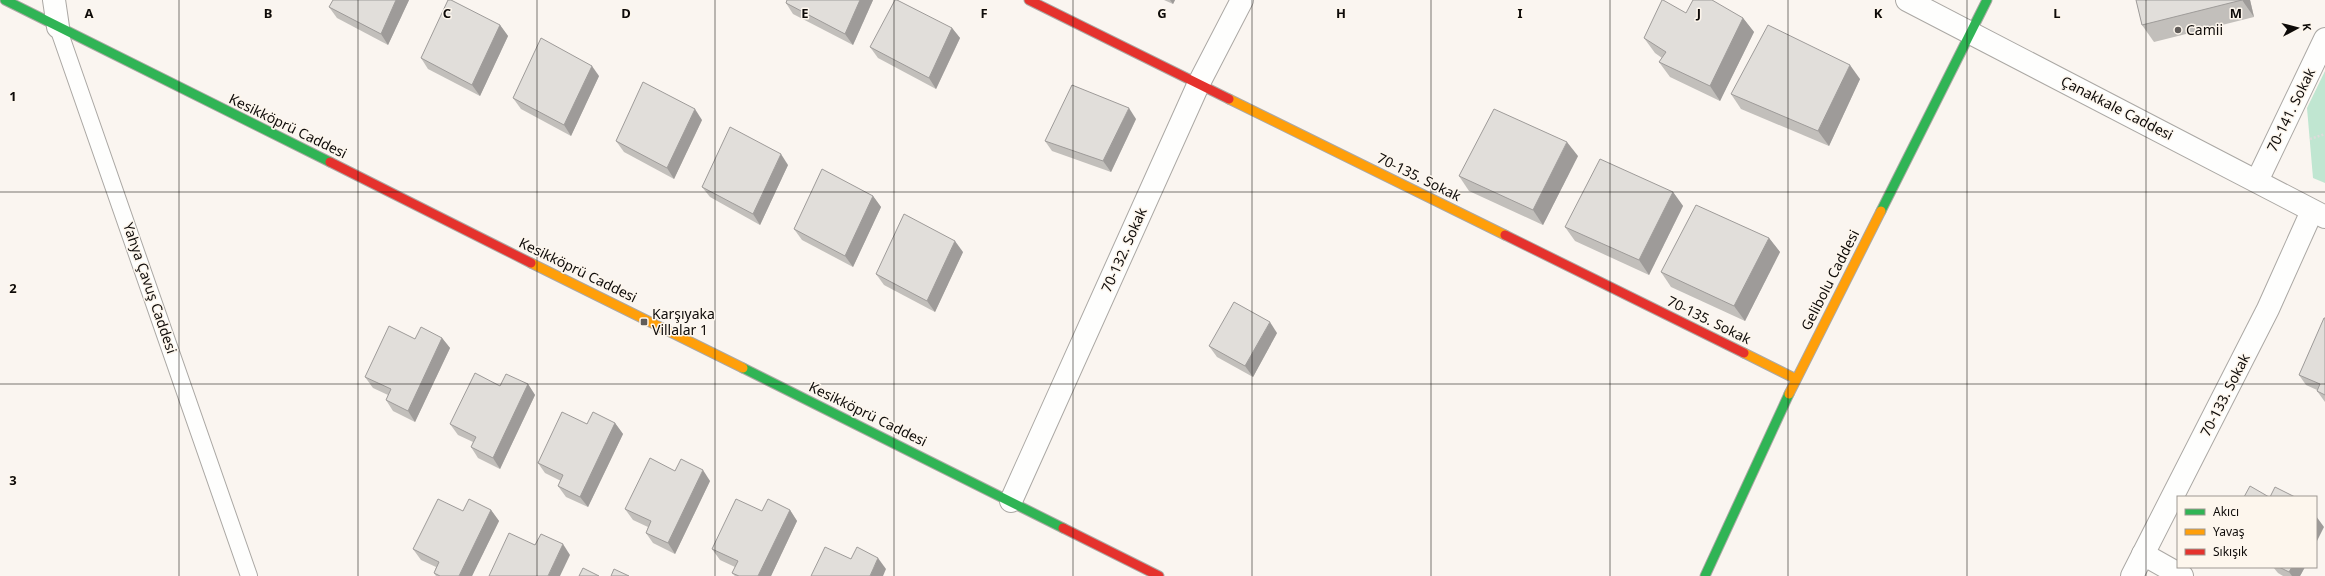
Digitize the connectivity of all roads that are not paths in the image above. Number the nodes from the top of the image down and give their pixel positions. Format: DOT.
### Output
graph roads {
  1 [pos="5,0"];
  2 [pos="44,0"];
  3 [pos="54,0"];
  4 [pos="1029,0"];
  5 [pos="1242,0"];
  6 [pos="1908,0"];
  7 [pos="1987,0"];
  8 [pos="58,27"];
  9 [pos="1971,32"];
  10 [pos="2325,39"];
  11 [pos="1199,83"];
  12 [pos="2257,181"];
  13 [pos="2319,214"];
  14 [pos="1796,379"];
  15 [pos="1011,501"];
  16 [pos="2143,554"];
  17 [pos="249,576"];
  18 [pos="1159,576"];
  19 [pos="1705,576"];
  20 [pos="2132,576"];
  21 [pos="2182,576"];
  1 -- 8 [label="street, Kesikköprü Caddesi"];
  2 -- 8 [label="lane"];
  3 -- 8 [label="street, Yahya Çavuş Caddesi"];
  4 -- 11 [label="street, 70-135. Sokak"];
  5 -- 11 [label="street, 70-132. Sokak"];
  6 -- 9 [label="street, Çanakkale Caddesi"];
  7 -- 9 [label="street, Gelibolu Caddesi"];
  8 -- 15 [label="street, Kesikköprü Caddesi"];
  8 -- 17 [label="lane, Yahya Çavuş Caddesi"];
  9 -- 12 [label="street, Çanakkale Caddesi"];
  9 -- 14 [label="street, Gelibolu Caddesi"];
  10 -- 12 [label="street, 70-141. Sokak"];
  11 -- 14 [label="street, 70-135. Sokak"];
  11 -- 15 [label="street, 70-132. Sokak"];
  12 -- 13 [label="street, Çanakkale Caddesi"];
  13 -- 16 [label="street, 70-133. Sokak"];
  14 -- 19 [label="street, Gelibolu Caddesi"];
  15 -- 18 [label="street, Kesikköprü Caddesi"];
  16 -- 20 [label="street, 70-133. Sokak"];
  16 -- 21 [label="street"];
}
